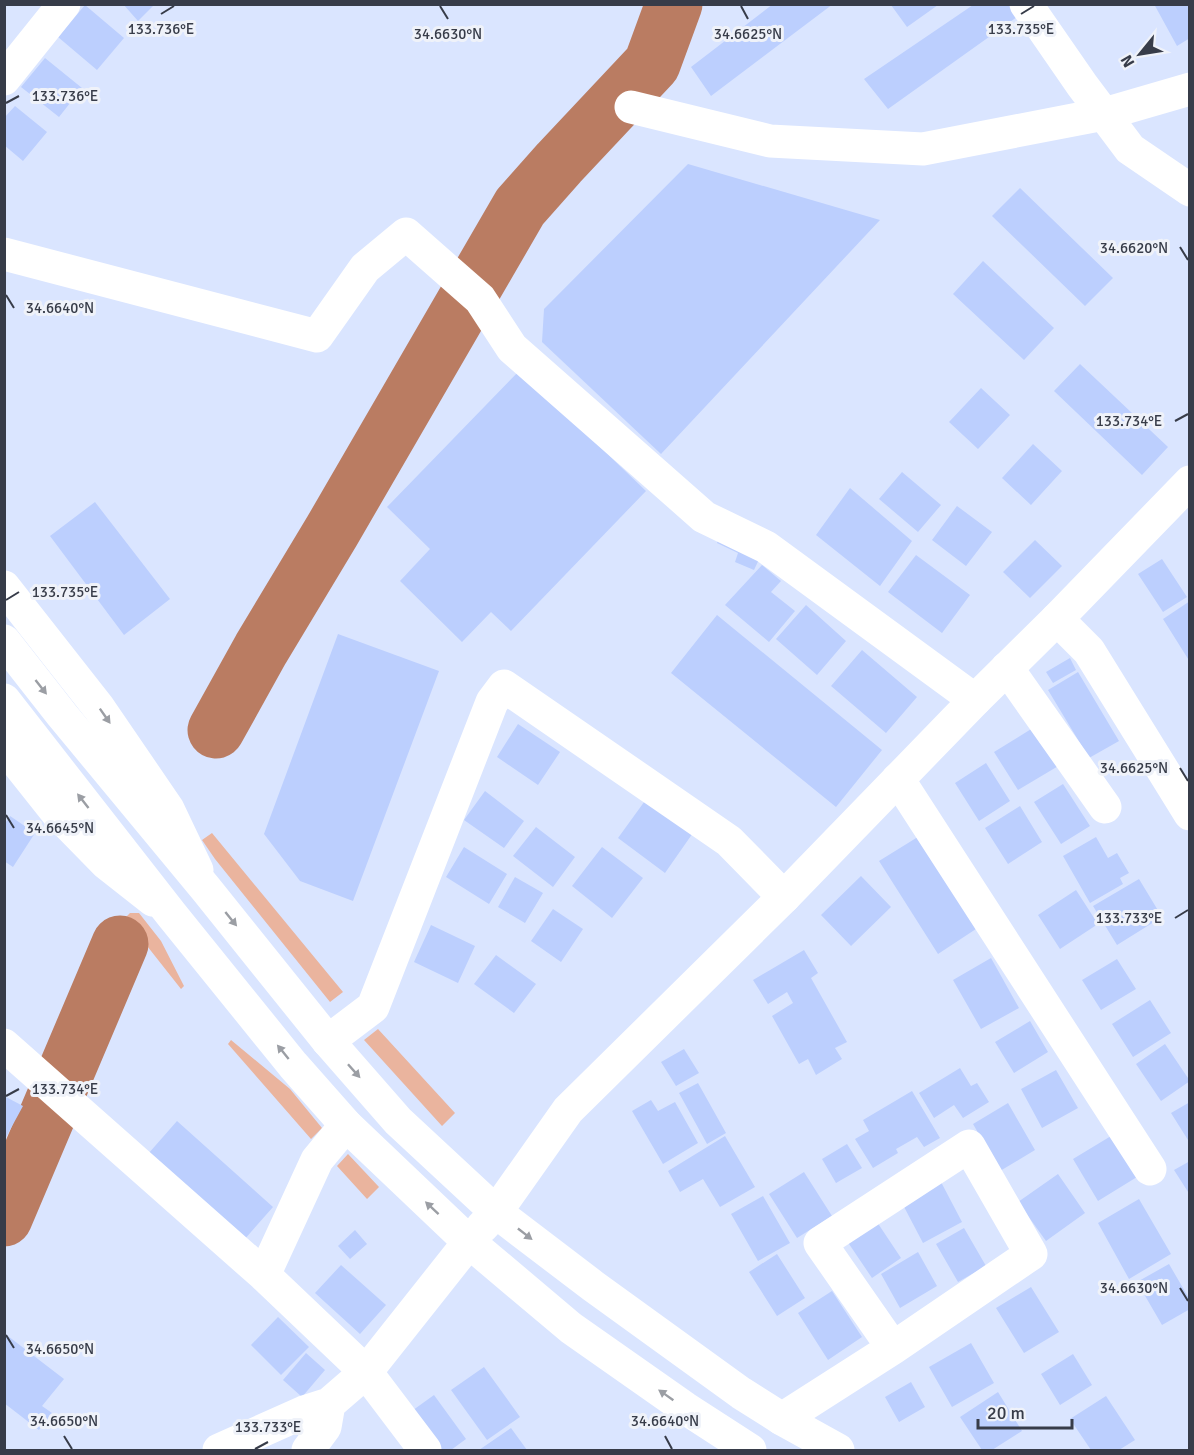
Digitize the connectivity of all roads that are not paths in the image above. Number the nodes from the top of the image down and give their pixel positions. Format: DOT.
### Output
graph roads {
  1 [pos="64,4"];
  2 [pos="1026,4"];
  3 [pos="4,79"];
  4 [pos="1190,89"];
  5 [pos="631,107"];
  6 [pos="1104,114"];
  7 [pos="1190,190"];
  8 [pos="4,254"];
  9 [pos="1190,482"];
  10 [pos="4,587"];
  11 [pos="1057,619"];
  12 [pos="4,641"];
  13 [pos="1007,668"];
  14 [pos="4,700"];
  15 [pos="975,700"];
  16 [pos="4,746"];
  17 [pos="898,779"];
  18 [pos="1105,807"];
  19 [pos="1190,814"];
  20 [pos="206,889"];
  21 [pos="784,897"];
  22 [pos="171,914"];
  23 [pos="328,1041"];
  24 [pos="4,1044"];
  25 [pos="346,1125"];
  26 [pos="1150,1169"];
  27 [pos="496,1212"];
  28 [pos="469,1242"];
  29 [pos="264,1275"];
  30 [pos="893,1348"];
  31 [pos="366,1372"];
  32 [pos="329,1404"];
  33 [pos="782,1419"];
  34 [pos="738,1445"];
  35 [pos="219,1450"];
  36 [pos="308,1450"];
  37 [pos="426,1450"];
  38 [pos="838,1450"];
  1 -- 3 [label="street"];
  2 -- 6 [label="street"];
  4 -- 6 [label="street"];
  5 -- 6 [label="street"];
  6 -- 7 [label="street"];
  8 -- 15 [label="street"];
  9 -- 11 [label="street"];
  10 -- 20 [label="street, one-way"];
  11 -- 13 [label="street"];
  11 -- 19 [label="street"];
  12 -- 20 [label="street, one-way"];
  13 -- 15 [label="street"];
  13 -- 18 [label="street"];
  22 -- 14 [label="street, one-way"];
  15 -- 17 [label="street"];
  16 -- 22 [label="street"];
  17 -- 21 [label="street"];
  17 -- 26 [label="street"];
  20 -- 23 [label="street, one-way"];
  21 -- 23 [label="street"];
  21 -- 27 [label="street"];
  25 -- 22 [label="street, one-way"];
  23 -- 27 [label="street, one-way"];
  24 -- 29 [label="street"];
  28 -- 25 [label="street, one-way"];
  25 -- 29 [label="street"];
  27 -- 28 [label="street"];
  27 -- 33 [label="street, one-way"];
  28 -- 31 [label="street"];
  34 -- 28 [label="street, one-way"];
  29 -- 31 [label="street"];
  30 -- 30 [label="street"];
  30 -- 33 [label="street"];
  31 -- 32 [label="street"];
  31 -- 37 [label="street"];
  32 -- 35 [label="street"];
  32 -- 36 [label="street"];
  33 -- 38 [label="street"];
}
